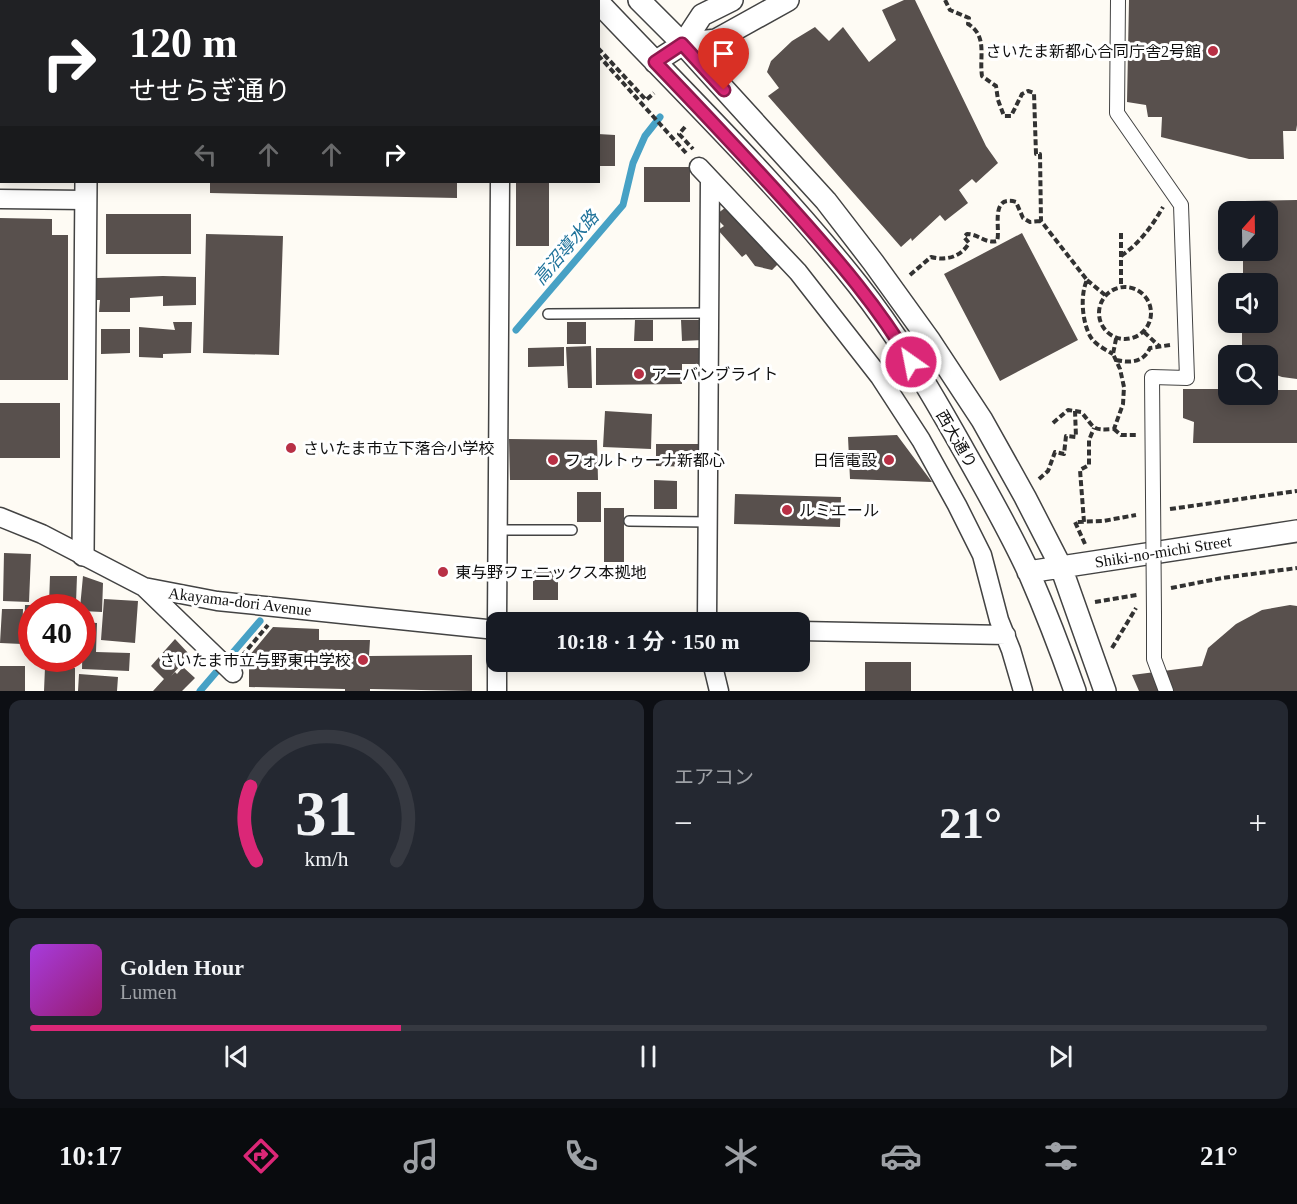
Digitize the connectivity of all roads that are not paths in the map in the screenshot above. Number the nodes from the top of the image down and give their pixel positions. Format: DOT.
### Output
graph roads {
  1 [pos="639,0"];
  2 [pos="732,0"];
  3 [pos="788,0"];
  4 [pos="1118,0"];
  5 [pos="600,3"];
  6 [pos="682,44"];
  7 [pos="655,62"];
  8 [pos="500,183"];
  9 [pos="86,191"];
  10 [pos="0,199"];
  11 [pos="709,313"];
  12 [pos="548,314"];
  13 [pos="0,517"];
  14 [pos="629,521"];
  15 [pos="708,522"];
  16 [pos="498,530"];
  17 [pos="572,530"];
  18 [pos="1297,531"];
  19 [pos="83,555"];
  20 [pos="1060,567"];
  21 [pos="1028,572"];
  22 [pos="144,587"];
  23 [pos="497,612"];
  24 [pos="707,612"];
  25 [pos="486,629"];
  26 [pos="810,631"];
  27 [pos="1006,635"];
  28 [pos="227,667"];
  29 [pos="497,672"];
  30 [pos="714,672"];
  31 [pos="497,691"];
  32 [pos="719,691"];
  33 [pos="1023,691"];
  34 [pos="1075,691"];
  35 [pos="1105,691"];
  36 [pos="1166,691"];
  1 -- 6 [label="street, 西大通り"];
  2 -- 6 [label="street"];
  3 -- 6 [label="street"];
  4 -- 36 [label="street, bridge"];
  5 -- 7 [label="street, 西大通り"];
  6 -- 7 [label="street"];
  6 -- 20 [label="street, 西大通り"];
  7 -- 21 [label="street, 西大通り"];
  8 -- 16 [label="street"];
  9 -- 10 [label="street"];
  9 -- 19 [label="street"];
  11 -- 12 [label="lane"];
  11 -- 15 [label="street"];
  11 -- 27 [label="street"];
  13 -- 19 [label="street, Akayama-dori Avenue"];
  14 -- 15 [label="lane"];
  15 -- 24 [label="street"];
  16 -- 17 [label="lane"];
  16 -- 23 [label="street"];
  18 -- 20 [label="street, Shiki-no-michi Street"];
  19 -- 22 [label="street, Akayama-dori Avenue"];
  20 -- 21 [label="street, Shiki-no-michi Street"];
  20 -- 35 [label="street, 西大通り"];
  21 -- 34 [label="street, 西大通り"];
  22 -- 25 [label="street, Akayama-dori Avenue"];
  22 -- 28 [label="street"];
  26 -- 27 [label="street"];
  27 -- 33 [label="street"];
  29 -- 31 [label="street"];
  30 -- 32 [label="street"];
}
